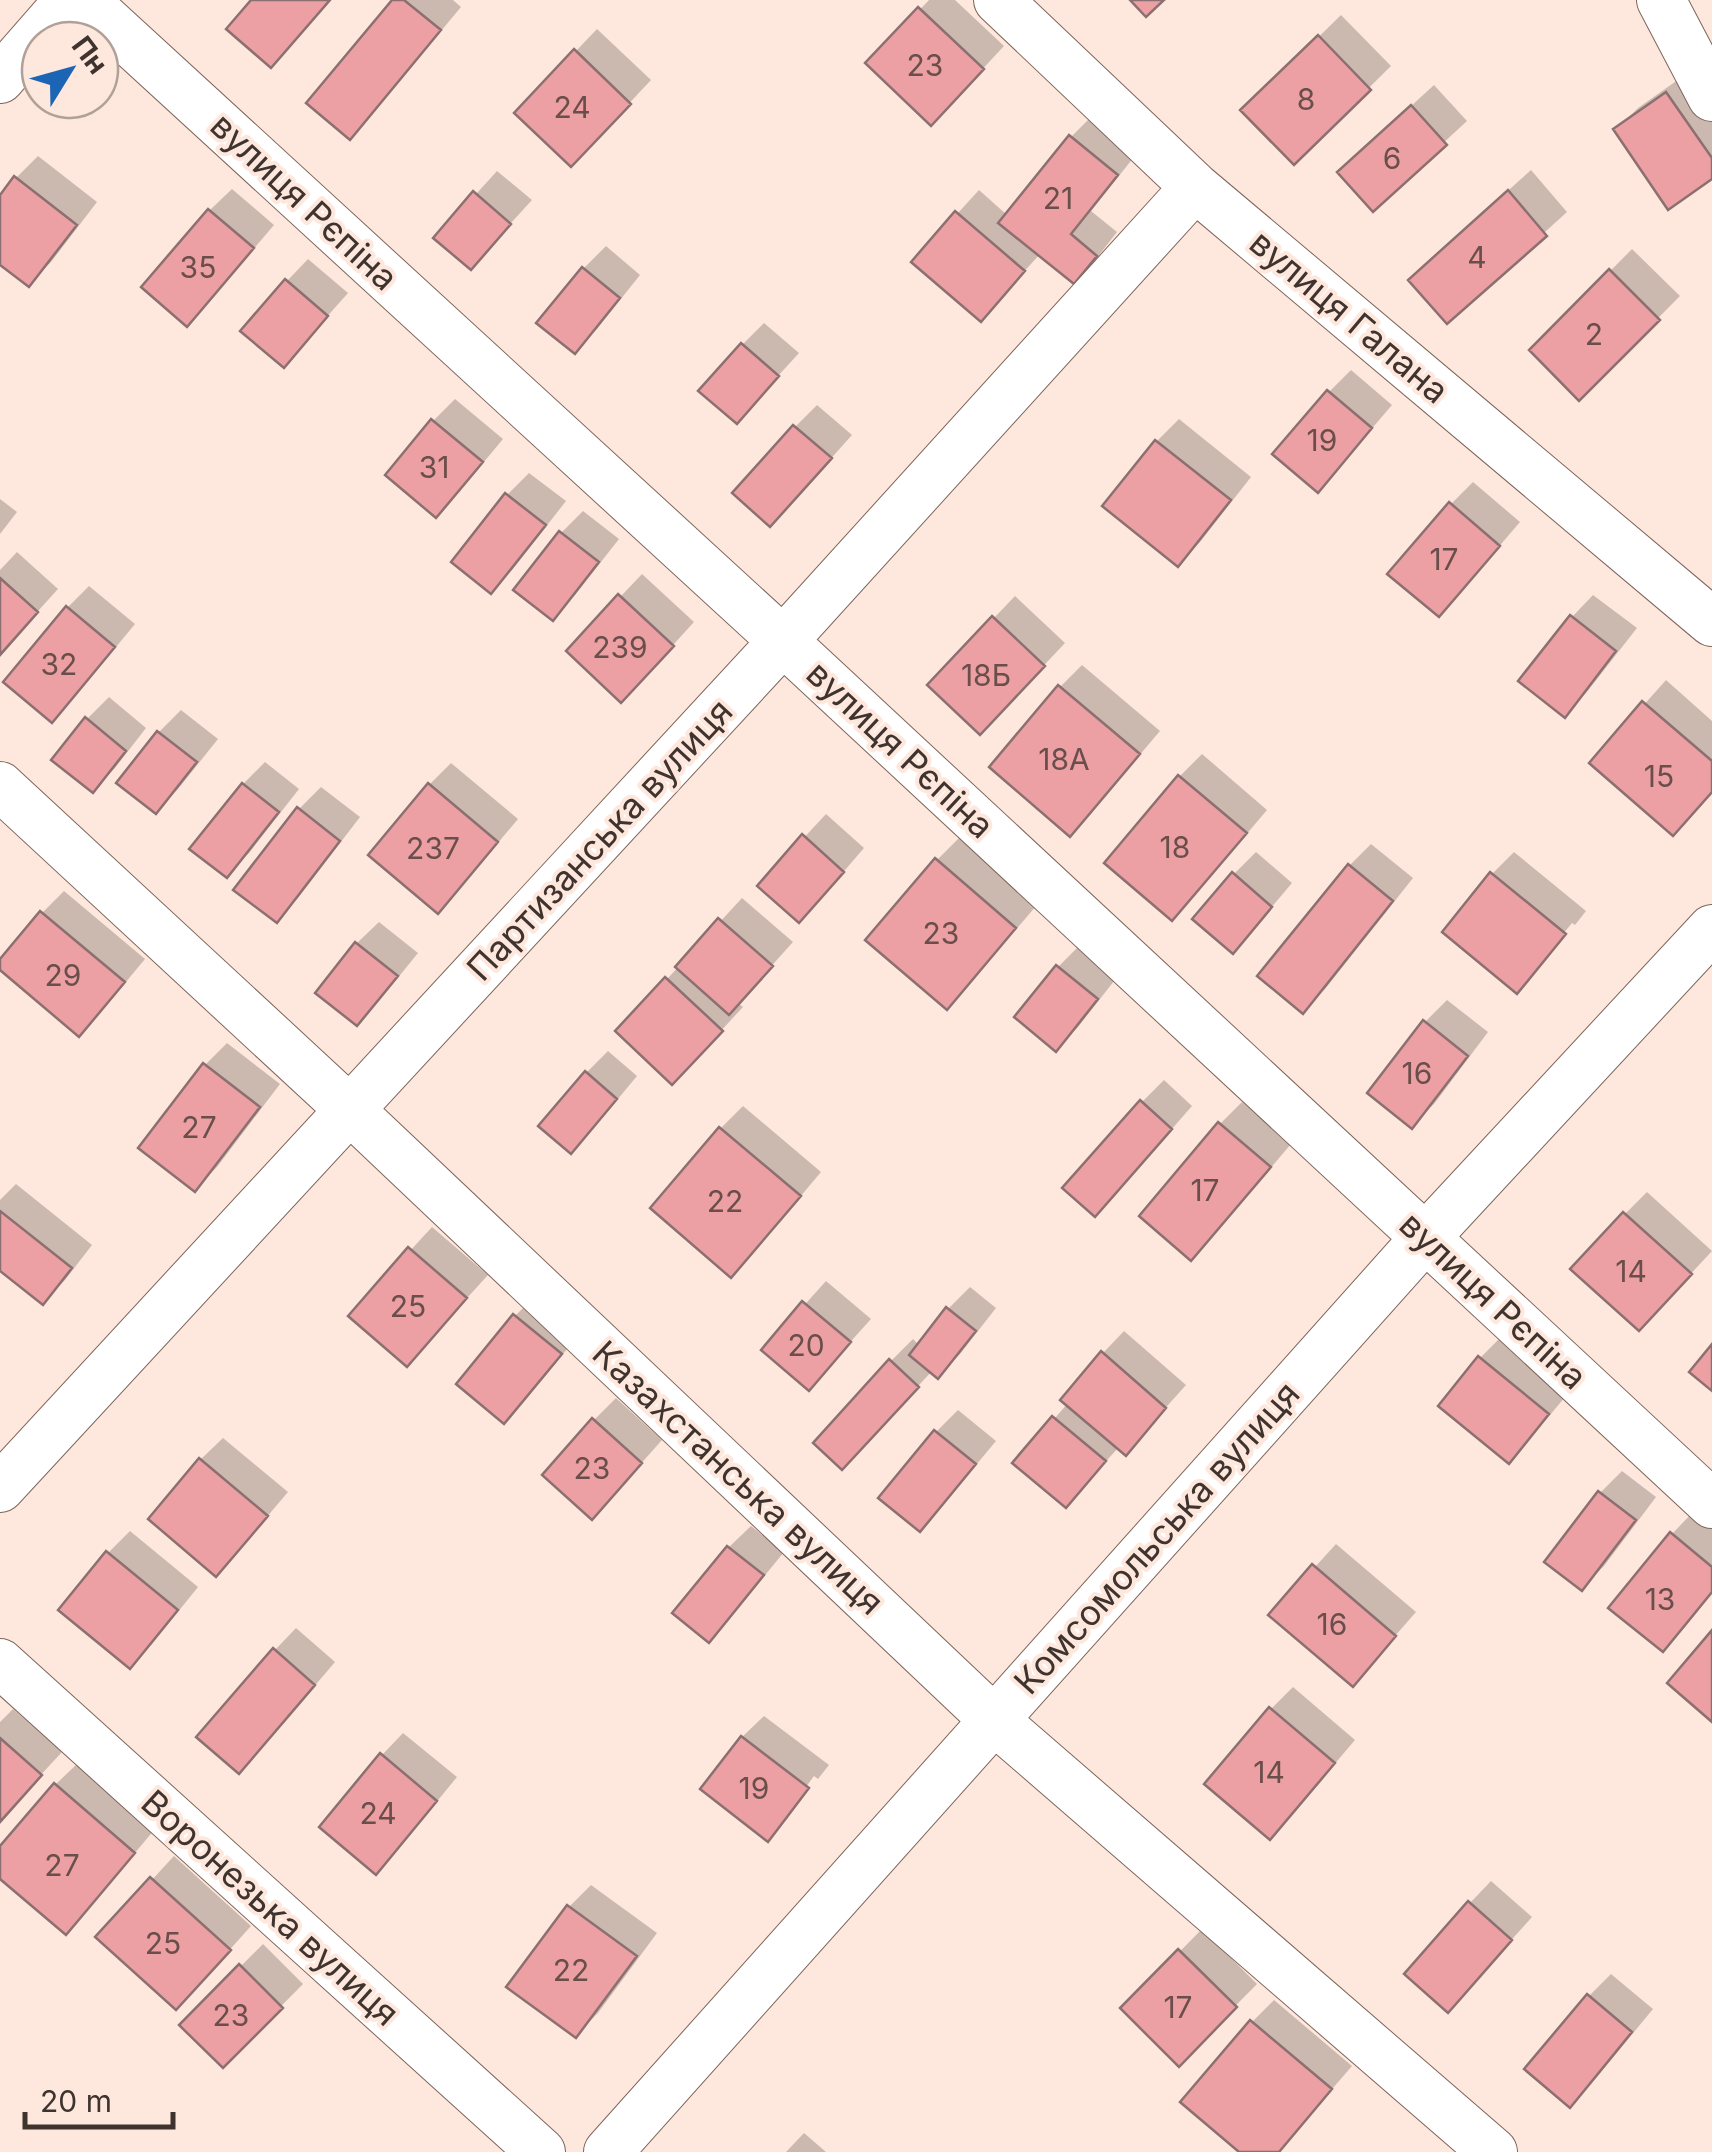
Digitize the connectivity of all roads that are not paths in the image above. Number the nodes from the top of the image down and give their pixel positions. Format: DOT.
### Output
graph roads {
  1 [pos="69,0"];
  2 [pos="84,0"];
  3 [pos="998,0"];
  4 [pos="1661,0"];
  5 [pos="0,78"];
  6 [pos="1712,97"];
  7 [pos="1195,188"];
  8 [pos="1712,622"];
  9 [pos="783,642"];
  10 [pos="0,786"];
  11 [pos="1712,929"];
  12 [pos="350,1110"];
  13 [pos="1426,1238"];
  14 [pos="0,1488"];
  15 [pos="1712,1504"];
  16 [pos="0,1663"];
  17 [pos="994,1720"];
  18 [pos="541,2152"];
  19 [pos="608,2152"];
  20 [pos="1492,2152"];
  1 -- 5 [label="street"];
  2 -- 9 [label="street, вулиця Рєпіна"];
  3 -- 7 [label="street, вулиця Галана"];
  4 -- 6 [label="street"];
  7 -- 8 [label="street, вулиця Галана"];
  7 -- 9 [label="street, Партизанська вулиця"];
  9 -- 12 [label="street, Партизанська вулиця"];
  9 -- 13 [label="street, вулиця Рєпіна"];
  10 -- 12 [label="street, Казахстанська вулиця"];
  11 -- 13 [label="street, Комсомольська вулиця"];
  12 -- 14 [label="street, Партизанська вулиця"];
  12 -- 17 [label="street, Казахстанська вулиця"];
  13 -- 15 [label="street, вулиця Рєпіна"];
  13 -- 17 [label="street, Комсомольська вулиця"];
  16 -- 18 [label="street, Воронезька вулиця"];
  17 -- 19 [label="street, Комсомольська вулиця"];
  17 -- 20 [label="street, Казахстанська вулиця"];
}
